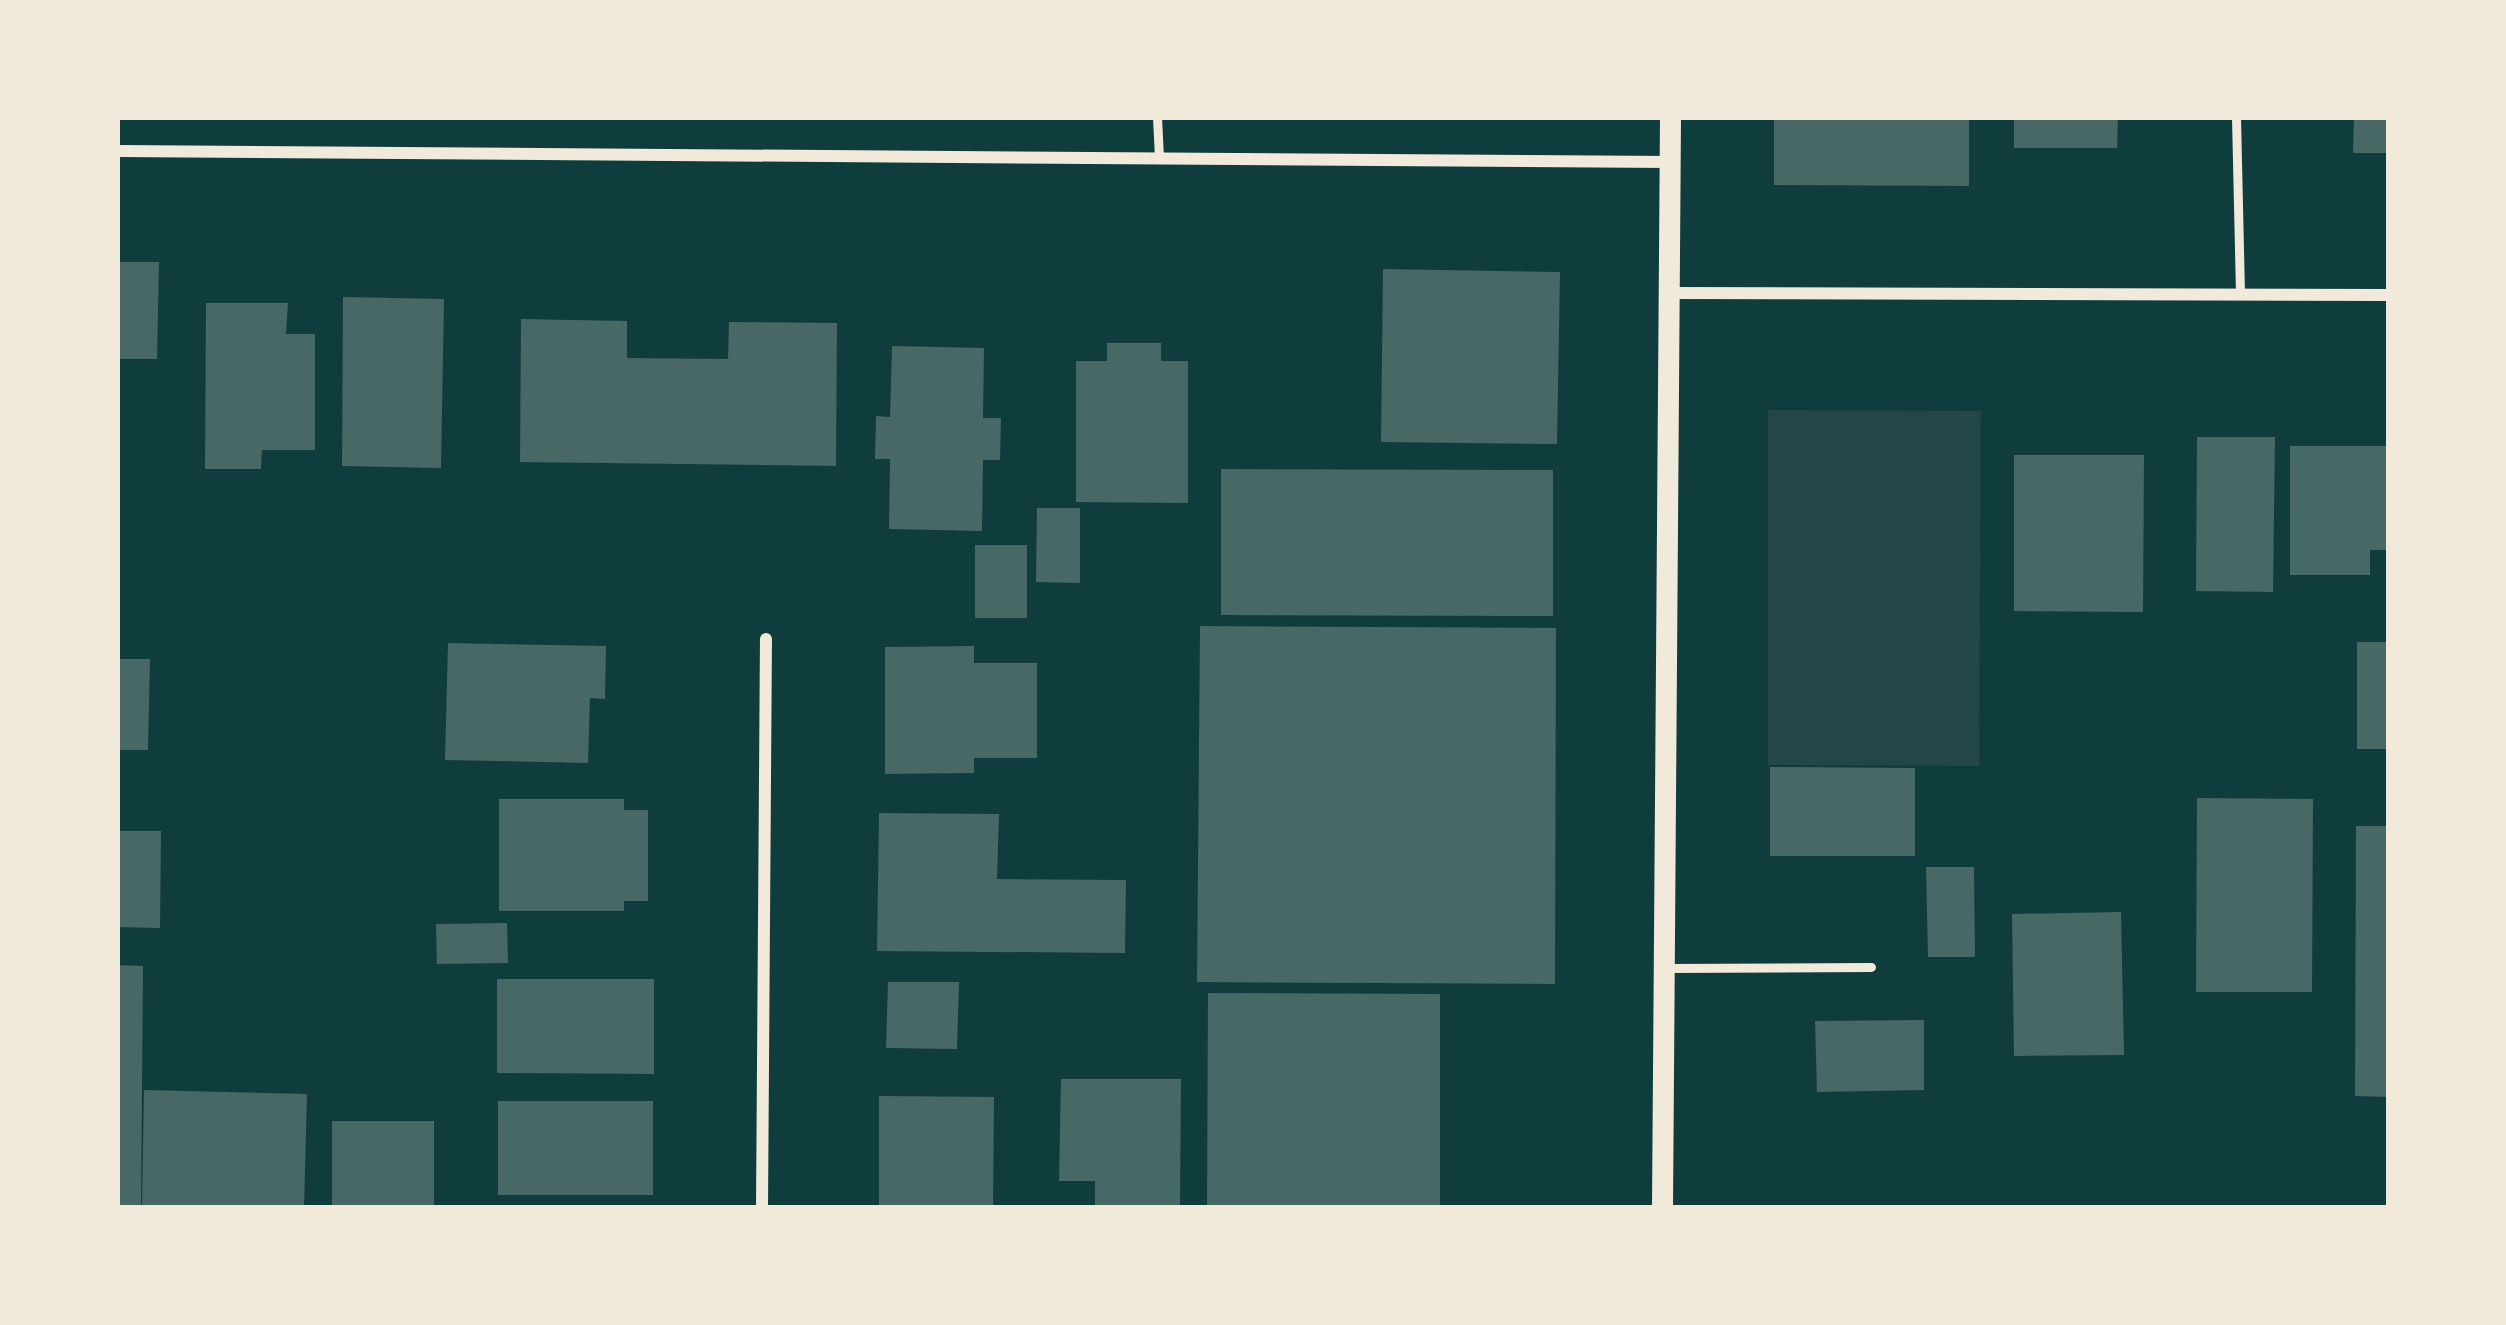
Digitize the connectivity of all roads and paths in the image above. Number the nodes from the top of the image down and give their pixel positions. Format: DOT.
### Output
graph roads {
  1 [pos="1157,117"];
  2 [pos="1670,117"];
  3 [pos="2236,117"];
  4 [pos="117,151"];
  5 [pos="1159,158"];
  6 [pos="1670,162"];
  7 [pos="1670,293"];
  8 [pos="2240,295"];
  9 [pos="2389,296"];
  10 [pos="766,639"];
  11 [pos="1871,967"];
  12 [pos="1662,968"];
  13 [pos="762,1208"];
  14 [pos="1662,1208"];
  1 -- 5 [label="lane"];
  2 -- 6 [label="street"];
  3 -- 8 [label="lane"];
  4 -- 5 [label="street"];
  5 -- 6 [label="street"];
  6 -- 7 [label="street"];
  7 -- 8 [label="street"];
  7 -- 12 [label="street"];
  8 -- 9 [label="street"];
  10 -- 13 [label="street"];
  11 -- 12 [label="lane"];
  12 -- 14 [label="street"];
}
